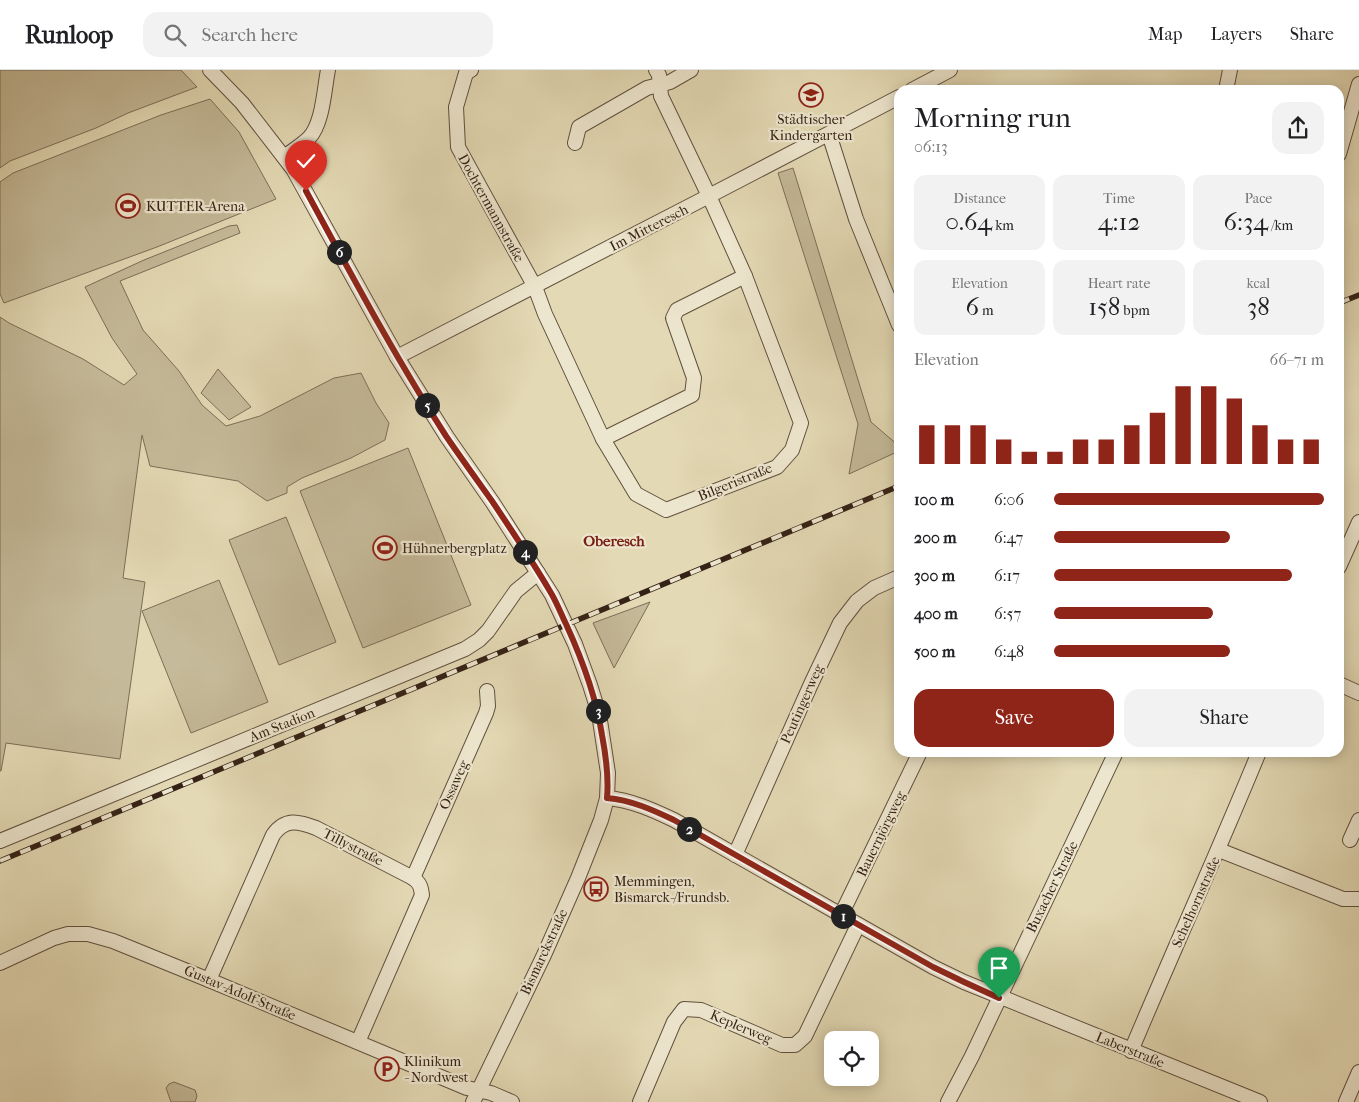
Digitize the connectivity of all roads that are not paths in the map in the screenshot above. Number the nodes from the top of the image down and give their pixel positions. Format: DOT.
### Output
graph roads {
  1 [pos="210,70"];
  2 [pos="328,70"];
  3 [pos="471,70"];
  4 [pos="656,70"];
  5 [pos="691,70"];
  6 [pos="950,70"];
  7 [pos="1230,70"];
  8 [pos="926,76"];
  9 [pos="660,84"];
  10 [pos="1359,84"];
  11 [pos="917,85"];
  12 [pos="1227,85"];
  13 [pos="894,100"];
  14 [pos="829,134"];
  15 [pos="1344,136"];
  16 [pos="575,142"];
  17 [pos="284,157"];
  18 [pos="709,196"];
  19 [pos="746,276"];
  20 [pos="535,287"];
  21 [pos="894,314"];
  22 [pos="397,357"];
  23 [pos="604,439"];
  24 [pos="1359,522"];
  25 [pos="1344,556"];
  26 [pos="538,573"];
  27 [pos="894,579"];
  28 [pos="1344,686"];
  29 [pos="487,691"];
  30 [pos="1359,693"];
  31 [pos="918,757"];
  32 [pos="1114,757"];
  33 [pos="1257,757"];
  34 [pos="607,798"];
  35 [pos="1359,820"];
  36 [pos="1350,840"];
  37 [pos="0,841"];
  38 [pos="1219,850"];
  39 [pos="735,855"];
  40 [pos="413,878"];
  41 [pos="1359,899"];
  42 [pos="841,915"];
  43 [pos="858,925"];
  44 [pos="0,963"];
  45 [pos="209,980"];
  46 [pos="999,998"];
  47 [pos="358,1042"];
  48 [pos="1131,1051"];
  49 [pos="1359,1072"];
  50 [pos="476,1096"];
  51 [pos="512,1102"];
  52 [pos="640,1102"];
  53 [pos="948,1102"];
  54 [pos="1260,1102"];
  55 [pos="1346,1102"];
  1 -- 17 [label="street, Bismarckstraße"];
  2 -- 17 [label="street"];
  3 -- 20 [label="street, Dochtermannstraße"];
  4 -- 9 [label="street"];
  5 -- 9 [label="street"];
  6 -- 8 [label="street"];
  7 -- 12 [label="street"];
  8 -- 11 [label="street"];
  9 -- 16 [label="street"];
  9 -- 18 [label="street"];
  10 -- 15 [label="street"];
  13 -- 14 [label="street, Im Mitteresch"];
  14 -- 18 [label="street, Im Mitteresch"];
  14 -- 21 [label="street"];
  17 -- 22 [label="street, Bismarckstraße"];
  18 -- 19 [label="street, Bilgeristraße"];
  18 -- 20 [label="street, Im Mitteresch"];
  19 -- 23 [label="street"];
  19 -- 23 [label="street, Bilgeristraße"];
  20 -- 22 [label="street, Im Mitteresch"];
  20 -- 23 [label="street, Bilgeristraße"];
  22 -- 26 [label="street, Bismarckstraße"];
  24 -- 25 [label="street"];
  26 -- 34 [label="street, Bismarckstraße"];
  26 -- 37 [label="street, Am Stadion"];
  27 -- 39 [label="street, Peutingerweg"];
  28 -- 30 [label="street"];
  29 -- 40 [label="street, Ossaweg"];
  31 -- 42 [label="street, Bauernjörgweg"];
  32 -- 46 [label="street, Buxacher Straße"];
  33 -- 38 [label="street, Schelhornstraße"];
  34 -- 39 [label="street, Laberstraße"];
  34 -- 50 [label="street, Bismarckstraße"];
  35 -- 36 [label="street"];
  38 -- 41 [label="street"];
  38 -- 48 [label="street, Schelhornstraße"];
  39 -- 42 [label="street, Laberstraße"];
  40 -- 45 [label="street, Tillystraße"];
  40 -- 47 [label="street"];
  42 -- 43 [label="street, Laberstraße"];
  43 -- 46 [label="street, Laberstraße"];
  43 -- 52 [label="street, Keplerweg"];
  44 -- 45 [label="street, Gustav-Adolf-Straße"];
  45 -- 47 [label="street, Gustav-Adolf-Straße"];
  46 -- 48 [label="street, Laberstraße"];
  46 -- 53 [label="street, Buxacher Straße"];
  47 -- 50 [label="street, Gustav-Adolf-Straße"];
  48 -- 54 [label="street, Laberstraße"];
  49 -- 55 [label="street"];
  50 -- 51 [label="street, Gustav-Adolf-Straße"];
}
